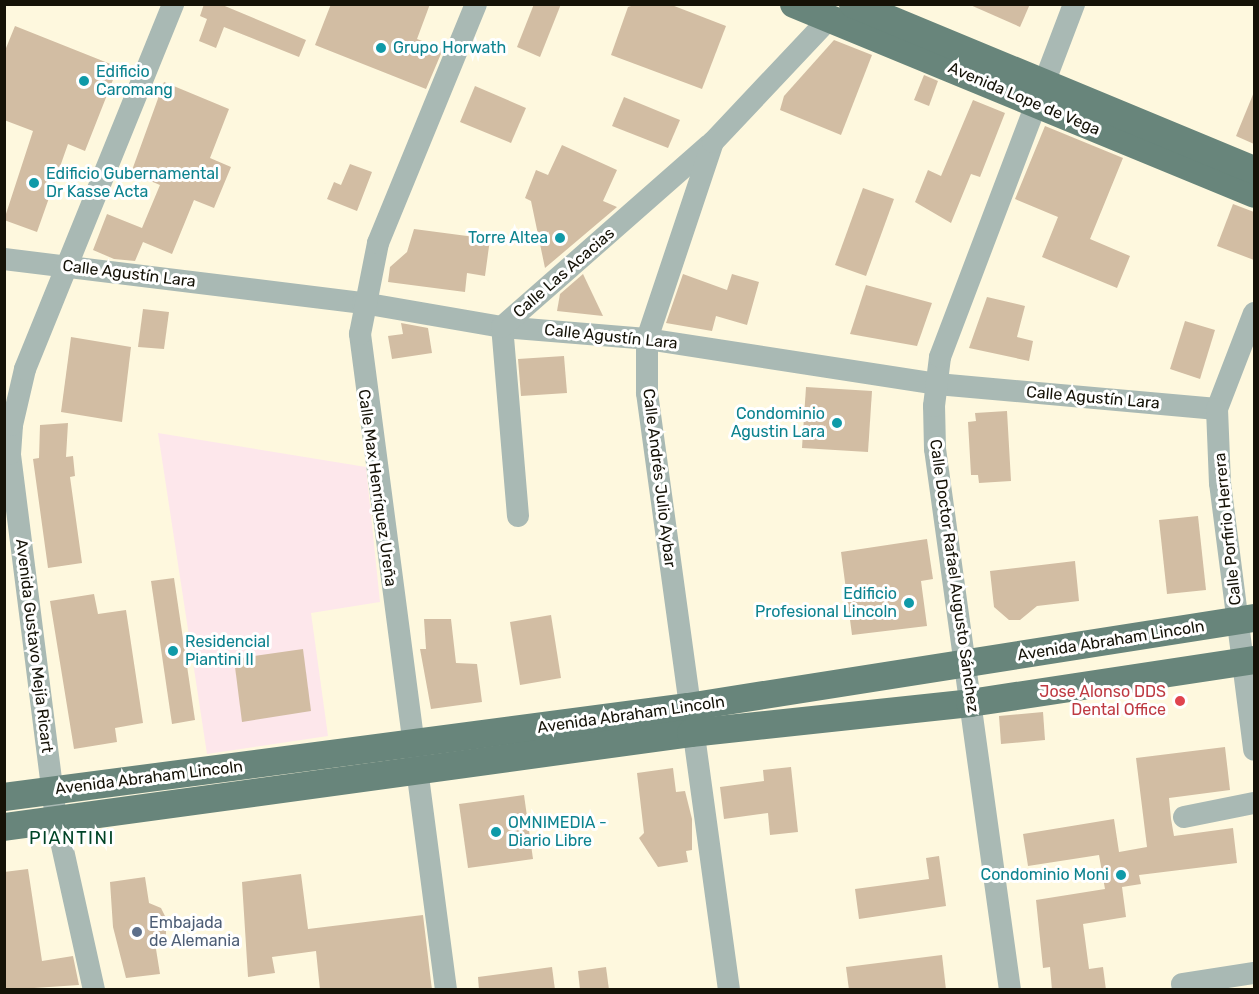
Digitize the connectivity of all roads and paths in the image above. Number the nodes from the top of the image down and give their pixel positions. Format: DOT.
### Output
graph roads {
  1 [pos="173,4"];
  2 [pos="476,4"];
  3 [pos="794,4"];
  4 [pos="853,4"];
  5 [pos="1074,4"];
  6 [pos="828,20"];
  7 [pos="1039,93"];
  8 [pos="713,142"];
  9 [pos="1254,170"];
  10 [pos="1254,194"];
  11 [pos="4,259"];
  12 [pos="67,266"];
  13 [pos="363,303"];
  14 [pos="1254,313"];
  15 [pos="502,327"];
  16 [pos="647,339"];
  17 [pos="937,384"];
  18 [pos="1218,409"];
  19 [pos="11,516"];
  20 [pos="518,516"];
  21 [pos="1246,619"];
  22 [pos="1248,661"];
  23 [pos="965,664"];
  24 [pos="970,703"];
  25 [pos="690,720"];
  26 [pos="1254,750"];
  27 [pos="413,760"];
  28 [pos="53,789"];
  29 [pos="4,797"];
  30 [pos="1254,803"];
  31 [pos="1184,817"];
  32 [pos="56,819"];
  33 [pos="4,827"];
  34 [pos="1254,973"];
  35 [pos="1182,984"];
  36 [pos="93,990"];
  37 [pos="446,990"];
  38 [pos="729,990"];
  39 [pos="1010,990"];
  1 -- 12 [label="street, Avenida Gustavo Mejía Ricart"];
  2 -- 13 [label="street, Calle Max Henríquez Ureña"];
  3 -- 6 [label="main road, Avenida Lope de Vega"];
  4 -- 7 [label="main road, Avenida Lope de Vega"];
  5 -- 7 [label="street, Calle Doctor Rafael Augusto Sánchez"];
  6 -- 7 [label="main road, Avenida Lope de Vega"];
  6 -- 8 [label="street, Calle Andrés Julio Aybar"];
  7 -- 9 [label="main road, Avenida Lope de Vega"];
  7 -- 10 [label="main road, Avenida Lope de Vega"];
  7 -- 17 [label="street, Calle Doctor Rafael Augusto Sánchez"];
  8 -- 15 [label="street, Calle Las Acacias"];
  8 -- 16 [label="street, Calle Andrés Julio Aybar"];
  11 -- 12 [label="street, Calle Agustín Lara"];
  12 -- 13 [label="street, Calle Agustín Lara"];
  12 -- 19 [label="street, Avenida Gustavo Mejía Ricart"];
  13 -- 15 [label="street, Calle Agustín Lara"];
  13 -- 27 [label="street, Calle Max Henríquez Ureña"];
  14 -- 18 [label="street, Calle Porfirio Herrera"];
  15 -- 16 [label="street, Calle Agustín Lara"];
  15 -- 20 [label="street, Calle Las Acacias"];
  16 -- 17 [label="street, Calle Agustín Lara"];
  16 -- 25 [label="street, Calle Andrés Julio Aybar"];
  17 -- 18 [label="street, Calle Agustín Lara"];
  17 -- 23 [label="street, Calle Doctor Rafael Augusto Sánchez"];
  18 -- 21 [label="street, Calle Porfirio Herrera"];
  19 -- 28 [label="street, Avenida Gustavo Mejía Ricart"];
  21 -- 22 [label="street, Calle Porfirio Herrera"];
  21 -- 23 [label="main road, Avenida Abraham Lincoln"];
  22 -- 24 [label="main road, Avenida Abraham Lincoln"];
  22 -- 26 [label="street, Calle Porfirio Herrera"];
  23 -- 24 [label="street, Calle Doctor Rafael Augusto Sánchez"];
  23 -- 25 [label="main road, Avenida Abraham Lincoln"];
  24 -- 25 [label="main road, Avenida Abraham Lincoln"];
  24 -- 39 [label="street, Calle Doctor Rafael Augusto Sánchez"];
  25 -- 27 [label="main road, Avenida Abraham Lincoln"];
  25 -- 38 [label="street, Calle Andrés Julio Aybar"];
  27 -- 28 [label="main road, Avenida Abraham Lincoln"];
  27 -- 32 [label="main road, Avenida Abraham Lincoln"];
  27 -- 37 [label="street, Calle Max Henríquez Ureña"];
  28 -- 29 [label="main road, Avenida Abraham Lincoln"];
  28 -- 32 [label="street, Avenida Gustavo Mejía Ricart"];
  30 -- 31 [label="street"];
  32 -- 33 [label="main road, Avenida Abraham Lincoln"];
  32 -- 36 [label="street, Avenida Gustavo Mejía Ricart"];
  34 -- 35 [label="street"];
}
